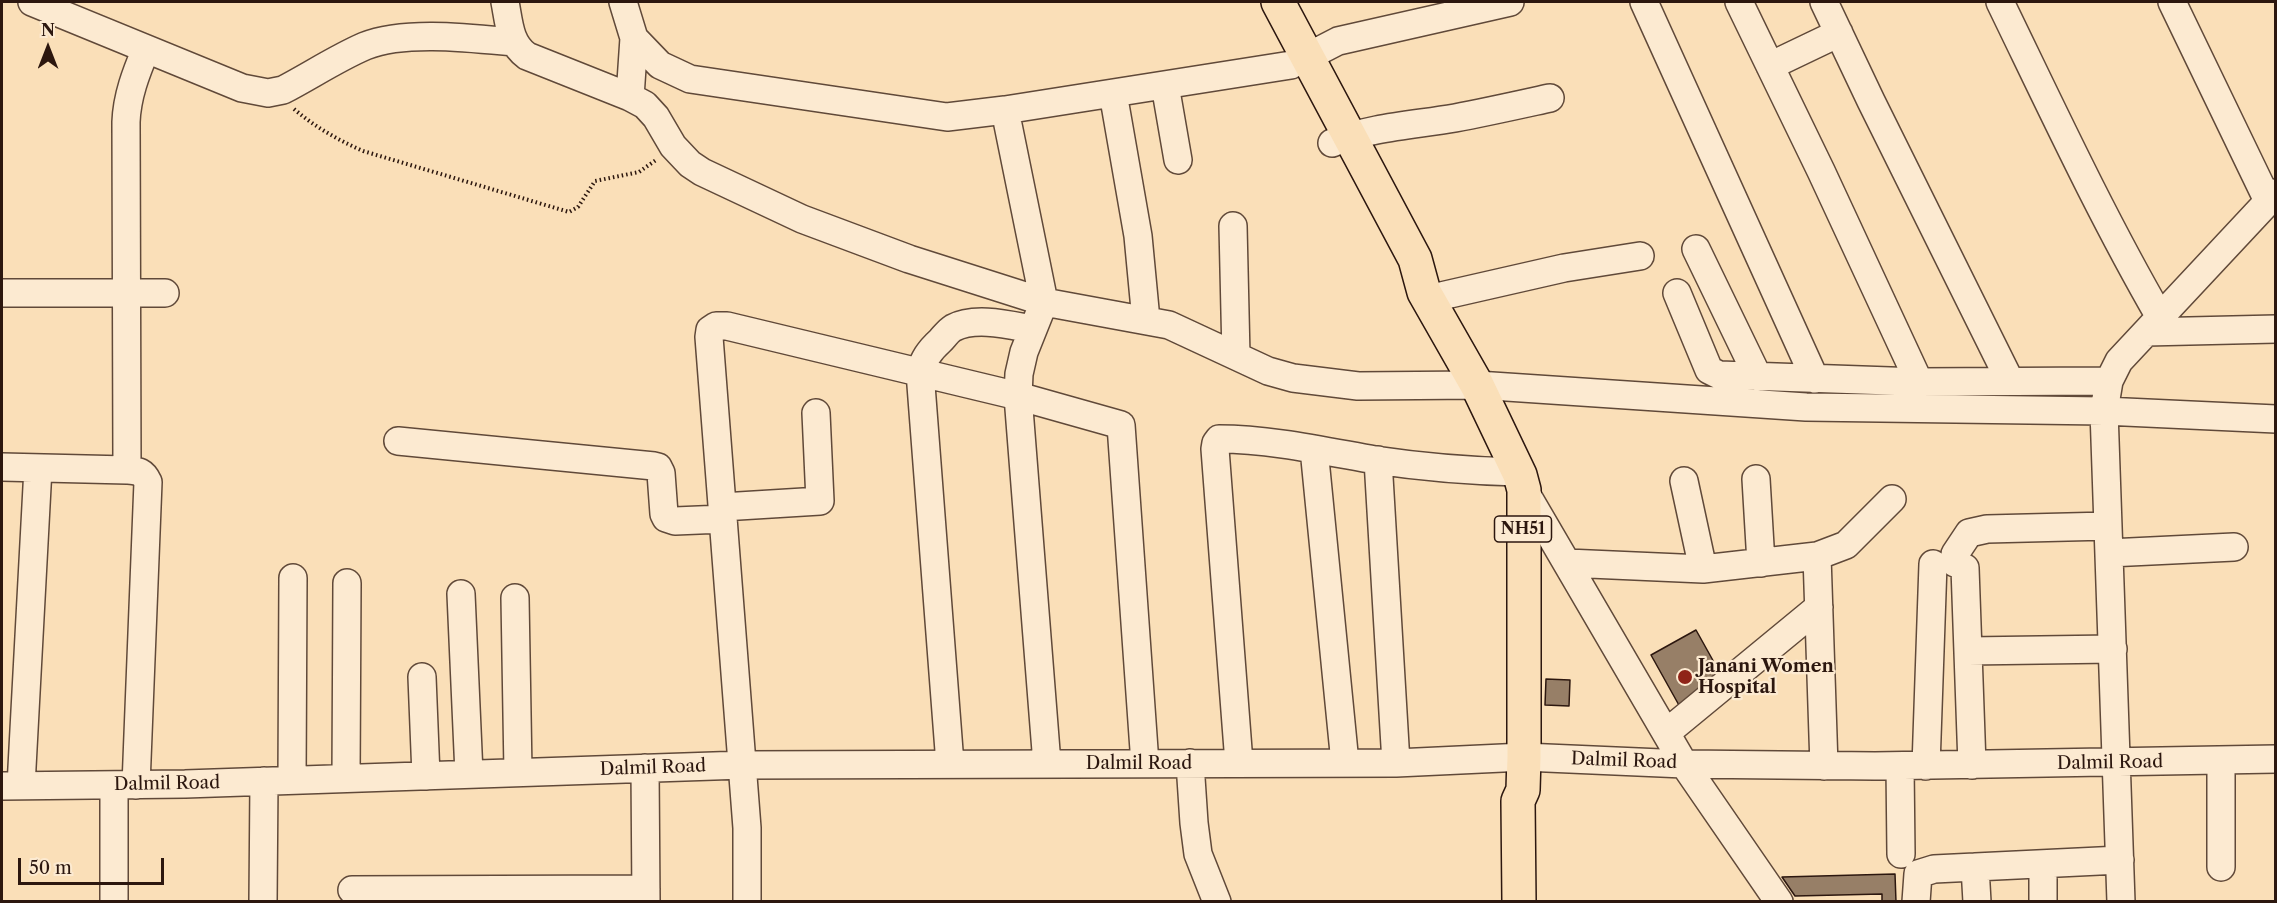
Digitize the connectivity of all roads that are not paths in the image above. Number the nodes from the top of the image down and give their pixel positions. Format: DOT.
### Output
graph roads {
  1 [pos="32,2"];
  2 [pos="505,2"];
  3 [pos="623,2"];
  4 [pos="1258,2"];
  5 [pos="1278,2"];
  6 [pos="1510,2"];
  7 [pos="1644,2"];
  8 [pos="1739,2"];
  9 [pos="1824,2"];
  10 [pos="2000,2"];
  11 [pos="2172,2"];
  12 [pos="1839,33"];
  13 [pos="634,38"];
  14 [pos="513,42"];
  15 [pos="146,49"];
  16 [pos="1299,61"];
  17 [pos="1770,66"];
  18 [pos="1165,85"];
  19 [pos="1113,93"];
  20 [pos="630,97"];
  21 [pos="1550,98"];
  22 [pos="1005,110"];
  23 [pos="1341,139"];
  24 [pos="1178,160"];
  25 [pos="2272,197"];
  26 [pos="1233,226"];
  27 [pos="1696,249"];
  28 [pos="1640,256"];
  29 [pos="126,293"];
  30 [pos="165,293"];
  31 [pos="1677,293"];
  32 [pos="2,294"];
  33 [pos="1426,295"];
  34 [pos="1044,302"];
  35 [pos="1146,320"];
  36 [pos="2153,325"];
  37 [pos="2276,328"];
  38 [pos="1032,329"];
  39 [pos="1236,356"];
  40 [pos="920,372"];
  41 [pos="1758,377"];
  42 [pos="1815,379"];
  43 [pos="2010,381"];
  44 [pos="2109,381"];
  45 [pos="1919,382"];
  46 [pos="1477,386"];
  47 [pos="1018,396"];
  48 [pos="2104,411"];
  49 [pos="816,413"];
  50 [pos="2276,419"];
  51 [pos="398,441"];
  52 [pos="1314,449"];
  53 [pos="1378,460"];
  54 [pos="2,467"];
  55 [pos="38,468"];
  56 [pos="127,470"];
  57 [pos="1756,479"];
  58 [pos="1521,481"];
  59 [pos="1684,481"];
  60 [pos="1892,499"];
  61 [pos="723,513"];
  62 [pos="2108,526"];
  63 [pos="2234,547"];
  64 [pos="2109,553"];
  65 [pos="1817,556"];
  66 [pos="1567,563"];
  67 [pos="1761,564"];
  68 [pos="1951,565"];
  69 [pos="1703,569"];
  70 [pos="293,578"];
  71 [pos="347,583"];
  72 [pos="461,594"];
  73 [pos="515,598"];
  74 [pos="1819,607"];
  75 [pos="2113,649"];
  76 [pos="1968,651"];
  77 [pos="422,677"];
  78 [pos="1666,734"];
  79 [pos="1524,757"];
  80 [pos="2276,759"];
  81 [pos="2221,760"];
  82 [pos="1190,763"];
  83 [pos="1239,763"];
  84 [pos="1346,763"];
  85 [pos="1396,763"];
  86 [pos="2118,763"];
  87 [pos="950,764"];
  88 [pos="1047,764"];
  89 [pos="1145,764"];
  90 [pos="1684,764"];
  91 [pos="743,765"];
  92 [pos="1972,765"];
  93 [pos="1824,766"];
  94 [pos="1913,766"];
  95 [pos="645,768"];
  96 [pos="518,772"];
  97 [pos="469,774"];
  98 [pos="426,776"];
  99 [pos="346,778"];
  100 [pos="292,780"];
  101 [pos="264,781"];
  102 [pos="125,785"];
  103 [pos="11,786"];
  104 [pos="1901,854"];
  105 [pos="2120,860"];
  106 [pos="2043,864"];
  107 [pos="1975,867"];
  108 [pos="2221,867"];
  109 [pos="352,890"];
  110 [pos="1526,890"];
  111 [pos="646,895"];
  112 [pos="114,902"];
  113 [pos="263,902"];
  114 [pos="747,902"];
  115 [pos="1217,902"];
  116 [pos="1779,902"];
  117 [pos="1916,902"];
  118 [pos="1977,902"];
  119 [pos="2043,902"];
  120 [pos="2121,902"];
  1 -- 15 [label="street"];
  2 -- 14 [label="street"];
  3 -- 13 [label="street"];
  4 -- 16 [label="highway, NH51"];
  5 -- 16 [label="highway, NH51"];
  6 -- 16 [label="street"];
  7 -- 42 [label="street"];
  8 -- 17 [label="street"];
  9 -- 12 [label="street"];
  10 -- 36 [label="street"];
  11 -- 25 [label="street"];
  12 -- 17 [label="street"];
  12 -- 43 [label="street"];
  13 -- 20 [label="street"];
  13 -- 22 [label="street"];
  14 -- 15 [label="street"];
  14 -- 20 [label="street"];
  15 -- 29 [label="street"];
  16 -- 18 [label="street"];
  16 -- 23 [label="highway, NH51"];
  17 -- 45 [label="street"];
  18 -- 19 [label="street"];
  18 -- 24 [label="street"];
  19 -- 22 [label="street"];
  19 -- 35 [label="street"];
  20 -- 34 [label="street"];
  21 -- 23 [label="street"];
  22 -- 34 [label="street"];
  23 -- 33 [label="highway, NH51"];
  25 -- 36 [label="street"];
  26 -- 39 [label="street"];
  27 -- 41 [label="street"];
  28 -- 33 [label="street"];
  29 -- 30 [label="street"];
  29 -- 32 [label="street"];
  29 -- 56 [label="street"];
  31 -- 41 [label="street"];
  33 -- 46 [label="highway, NH51"];
  34 -- 35 [label="street"];
  34 -- 38 [label="street"];
  35 -- 39 [label="street"];
  36 -- 37 [label="street"];
  36 -- 44 [label="street"];
  38 -- 40 [label="street"];
  38 -- 47 [label="street"];
  39 -- 46 [label="street"];
  40 -- 47 [label="street"];
  40 -- 61 [label="street"];
  40 -- 87 [label="street"];
  41 -- 42 [label="street"];
  42 -- 45 [label="street"];
  43 -- 44 [label="street"];
  43 -- 45 [label="street"];
  44 -- 48 [label="street"];
  46 -- 48 [label="street"];
  46 -- 58 [label="highway, NH51"];
  47 -- 88 [label="street"];
  47 -- 89 [label="street"];
  48 -- 50 [label="street"];
  48 -- 62 [label="street"];
  49 -- 61 [label="street"];
  51 -- 61 [label="street"];
  52 -- 53 [label="street"];
  52 -- 83 [label="street"];
  52 -- 84 [label="street"];
  53 -- 58 [label="street"];
  53 -- 85 [label="street"];
  54 -- 55 [label="street"];
  55 -- 56 [label="street"];
  55 -- 103 [label="street"];
  56 -- 102 [label="street"];
  57 -- 67 [label="street"];
  58 -- 66 [label="street"];
  58 -- 79 [label="highway, NH51"];
  59 -- 69 [label="street"];
  60 -- 65 [label="street"];
  61 -- 91 [label="street"];
  62 -- 64 [label="street"];
  62 -- 68 [label="street"];
  63 -- 64 [label="street"];
  64 -- 75 [label="street"];
  65 -- 67 [label="street"];
  65 -- 74 [label="street"];
  66 -- 69 [label="street"];
  66 -- 78 [label="street"];
  67 -- 69 [label="street"];
  68 -- 76 [label="street"];
  68 -- 94 [label="street"];
  70 -- 100 [label="street"];
  71 -- 99 [label="street"];
  72 -- 97 [label="street"];
  73 -- 96 [label="street"];
  74 -- 78 [label="street"];
  74 -- 93 [label="street"];
  75 -- 76 [label="street"];
  75 -- 86 [label="street"];
  76 -- 92 [label="street"];
  77 -- 98 [label="street"];
  78 -- 90 [label="street"];
  79 -- 85 [label="street, Dalmil Road"];
  79 -- 90 [label="street, Dalmil Road"];
  79 -- 110 [label="highway, NH51"];
  80 -- 81 [label="street, Dalmil Road"];
  81 -- 86 [label="street, Dalmil Road"];
  81 -- 108 [label="street"];
  82 -- 83 [label="street, Dalmil Road"];
  82 -- 89 [label="street, Dalmil Road"];
  82 -- 115 [label="street"];
  83 -- 84 [label="street, Dalmil Road"];
  84 -- 85 [label="street, Dalmil Road"];
  86 -- 92 [label="street, Dalmil Road"];
  86 -- 105 [label="street"];
  87 -- 88 [label="street, Dalmil Road"];
  87 -- 91 [label="street, Dalmil Road"];
  88 -- 89 [label="street, Dalmil Road"];
  90 -- 93 [label="street, Dalmil Road"];
  90 -- 116 [label="street"];
  91 -- 95 [label="street, Dalmil Road"];
  91 -- 114 [label="street"];
  92 -- 94 [label="street, Dalmil Road"];
  93 -- 94 [label="street, Dalmil Road"];
  94 -- 104 [label="street"];
  95 -- 96 [label="street, Dalmil Road"];
  95 -- 111 [label="street"];
  96 -- 97 [label="street, Dalmil Road"];
  97 -- 98 [label="street, Dalmil Road"];
  98 -- 99 [label="street, Dalmil Road"];
  99 -- 100 [label="street, Dalmil Road"];
  100 -- 101 [label="street, Dalmil Road"];
  101 -- 102 [label="street, Dalmil Road"];
  101 -- 113 [label="street"];
  102 -- 103 [label="street, Dalmil Road"];
  102 -- 112 [label="street"];
  105 -- 106 [label="street"];
  105 -- 120 [label="street"];
  106 -- 107 [label="street"];
  106 -- 119 [label="street"];
  107 -- 117 [label="street"];
  107 -- 118 [label="street"];
  109 -- 111 [label="street"];
}
